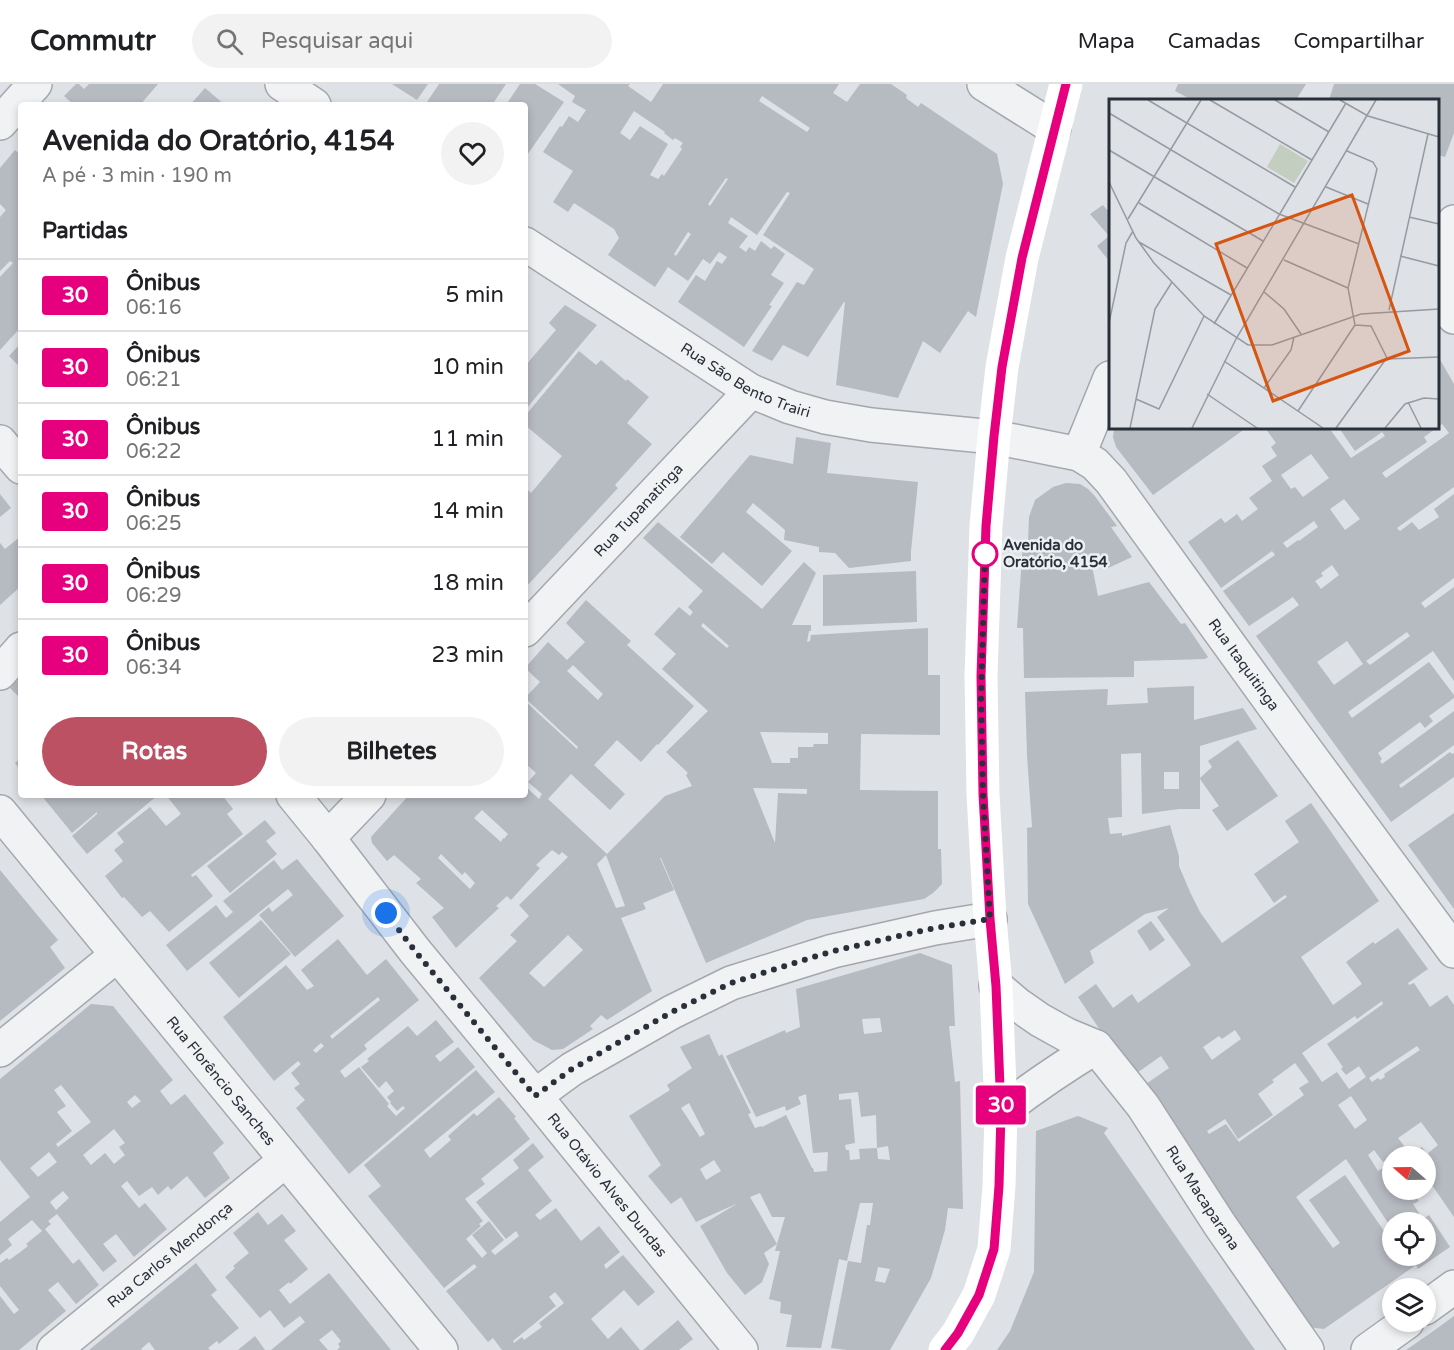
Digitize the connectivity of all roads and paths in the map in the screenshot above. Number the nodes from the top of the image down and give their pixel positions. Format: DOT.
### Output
graph roads {
  1 [pos="35,84"];
  2 [pos="282,84"];
  3 [pos="984,84"];
  4 [pos="1066,84"];
  5 [pos="19,102"];
  6 [pos="309,102"];
  7 [pos="18,103"];
  8 [pos="0,123"];
  9 [pos="1054,128"];
  10 [pos="1454,222"];
  11 [pos="528,246"];
  12 [pos="1443,285"];
  13 [pos="1454,317"];
  14 [pos="1109,380"];
  15 [pos="751,391"];
  16 [pos="994,436"];
  17 [pos="0,442"];
  18 [pos="1079,454"];
  19 [pos="18,463"];
  20 [pos="528,627"];
  21 [pos="18,652"];
  22 [pos="0,673"];
  23 [pos="295,798"];
  24 [pos="366,798"];
  25 [pos="0,812"];
  26 [pos="328,838"];
  27 [pos="990,919"];
  28 [pos="1454,951"];
  29 [pos="117,955"];
  30 [pos="996,986"];
  31 [pos="1096,1047"];
  32 [pos="0,1050"];
  33 [pos="535,1096"];
  34 [pos="1001,1112"];
  35 [pos="286,1160"];
  36 [pos="1454,1287"];
  37 [pos="1436,1300"];
  38 [pos="1393,1332"];
  39 [pos="54,1350"];
  40 [pos="441,1350"];
  41 [pos="741,1350"];
  42 [pos="945,1350"];
  43 [pos="1306,1350"];
  44 [pos="1368,1350"];
  1 -- 5 [label="street"];
  2 -- 6 [label="street"];
  3 -- 9 [label="street"];
  4 -- 9 [label="main road"];
  7 -- 8 [label="street"];
  9 -- 16 [label="main road"];
  10 -- 12 [label="street"];
  11 -- 15 [label="street, Rua São Bento Trairi"];
  12 -- 13 [label="street"];
  14 -- 18 [label="street"];
  15 -- 16 [label="street, Rua São Bento Trairi"];
  15 -- 20 [label="street, Rua Tupanatinga"];
  16 -- 18 [label="street, Rua Itaquitinga"];
  16 -- 27 [label="main road"];
  17 -- 19 [label="street"];
  18 -- 28 [label="street, Rua Itaquitinga"];
  21 -- 22 [label="street"];
  23 -- 26 [label="street, Rua Otávio Alves Dundas"];
  24 -- 26 [label="street"];
  25 -- 29 [label="street, Rua Florêncio Sanches"];
  26 -- 33 [label="street, Rua Otávio Alves Dundas"];
  27 -- 30 [label="main road"];
  27 -- 33 [label="street"];
  29 -- 32 [label="street"];
  29 -- 35 [label="street, Rua Florêncio Sanches"];
  30 -- 31 [label="street, Rua Macaparana"];
  30 -- 34 [label="main road"];
  31 -- 34 [label="street"];
  31 -- 43 [label="street, Rua Macaparana"];
  33 -- 41 [label="street, Rua Otávio Alves Dundas"];
  34 -- 42 [label="main road"];
  35 -- 39 [label="street, Rua Carlos Mendonça"];
  35 -- 40 [label="street, Rua Florêncio Sanches"];
  36 -- 37 [label="street"];
  38 -- 44 [label="street"];
}
